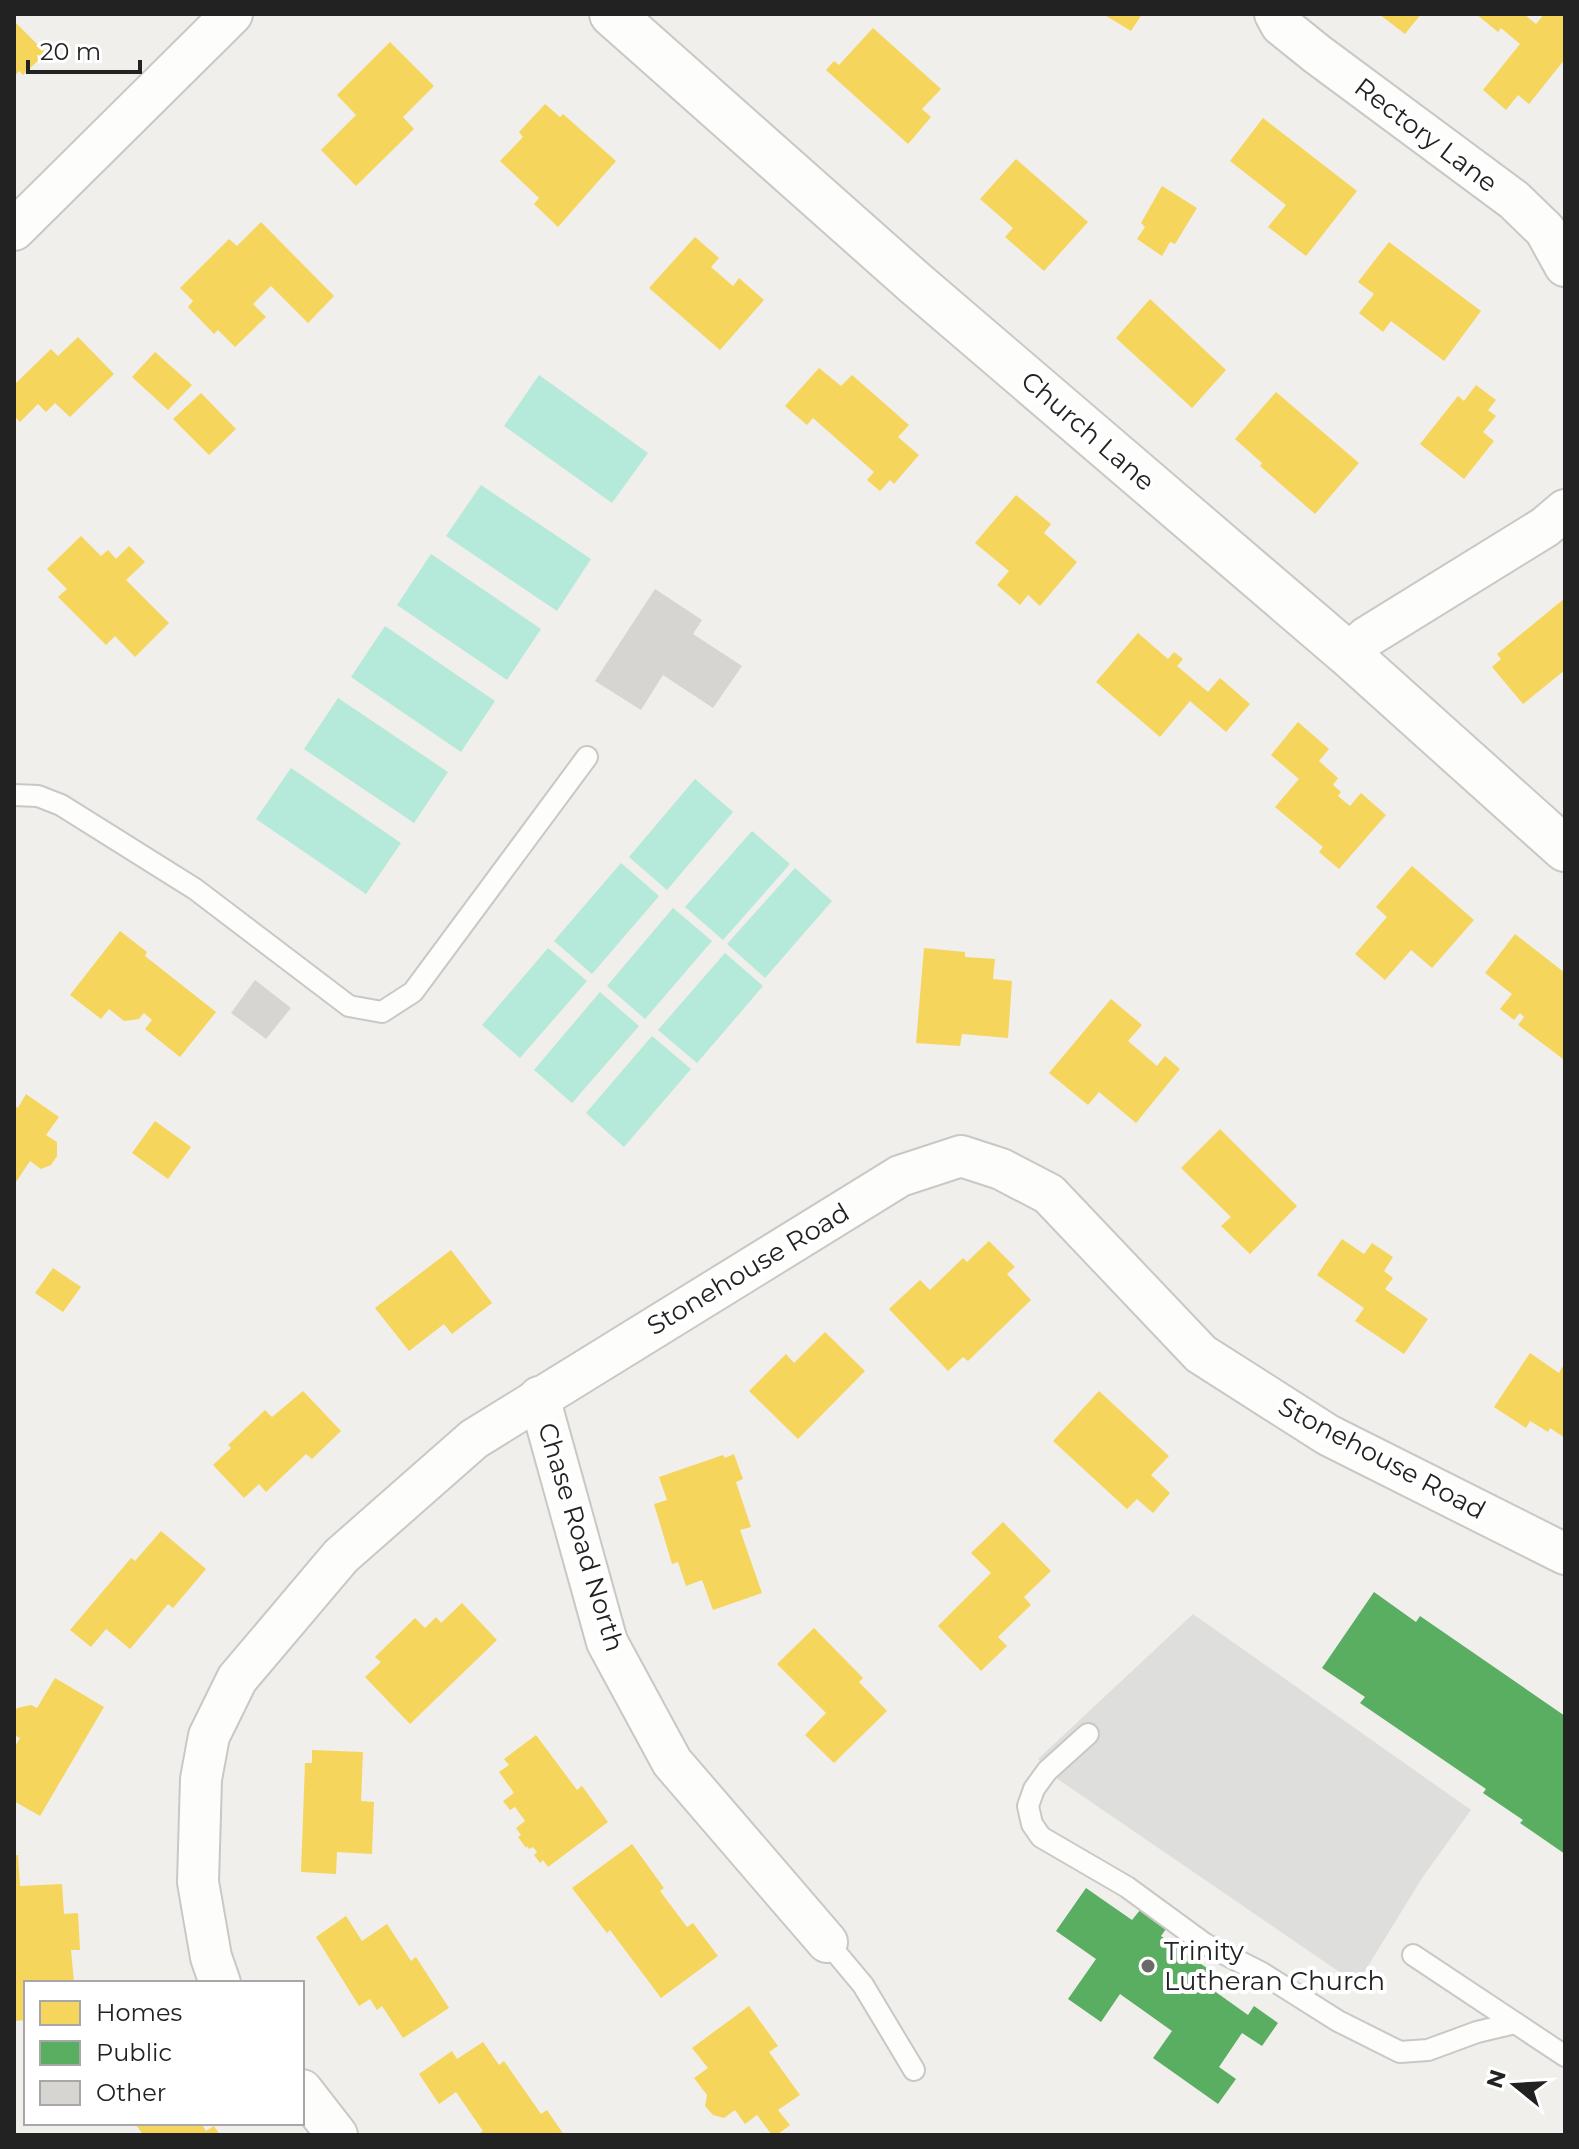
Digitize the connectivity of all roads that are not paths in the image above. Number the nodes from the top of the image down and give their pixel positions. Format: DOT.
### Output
graph roads {
  1 [pos="232,14"];
  2 [pos="612,14"];
  3 [pos="1275,14"];
  4 [pos="14,230"];
  5 [pos="1565,266"];
  6 [pos="1565,510"];
  7 [pos="1348,654"];
  8 [pos="587,757"];
  9 [pos="14,795"];
  10 [pos="1565,849"];
  11 [pos="539,1397"];
  12 [pos="1565,1554"];
  13 [pos="1088,1734"];
  14 [pos="827,1942"];
  15 [pos="1413,1955"];
  16 [pos="219,1981"];
  17 [pos="1515,2023"];
  18 [pos="1565,2056"];
  19 [pos="914,2070"];
  20 [pos="304,2093"];
  21 [pos="337,2135"];
  1 -- 4 [label="street"];
  2 -- 7 [label="street, Church Lane"];
  3 -- 5 [label="street, Rectory Lane"];
  6 -- 7 [label="street"];
  7 -- 10 [label="street, Church Lane"];
  8 -- 9 [label="lane"];
  11 -- 12 [label="street, Stonehouse Road"];
  11 -- 14 [label="street, Chase Road North"];
  11 -- 16 [label="street, Stonehouse Road"];
  13 -- 17 [label="lane"];
  14 -- 19 [label="lane"];
  15 -- 17 [label="lane"];
  17 -- 18 [label="lane"];
  20 -- 21 [label="street"];
}
